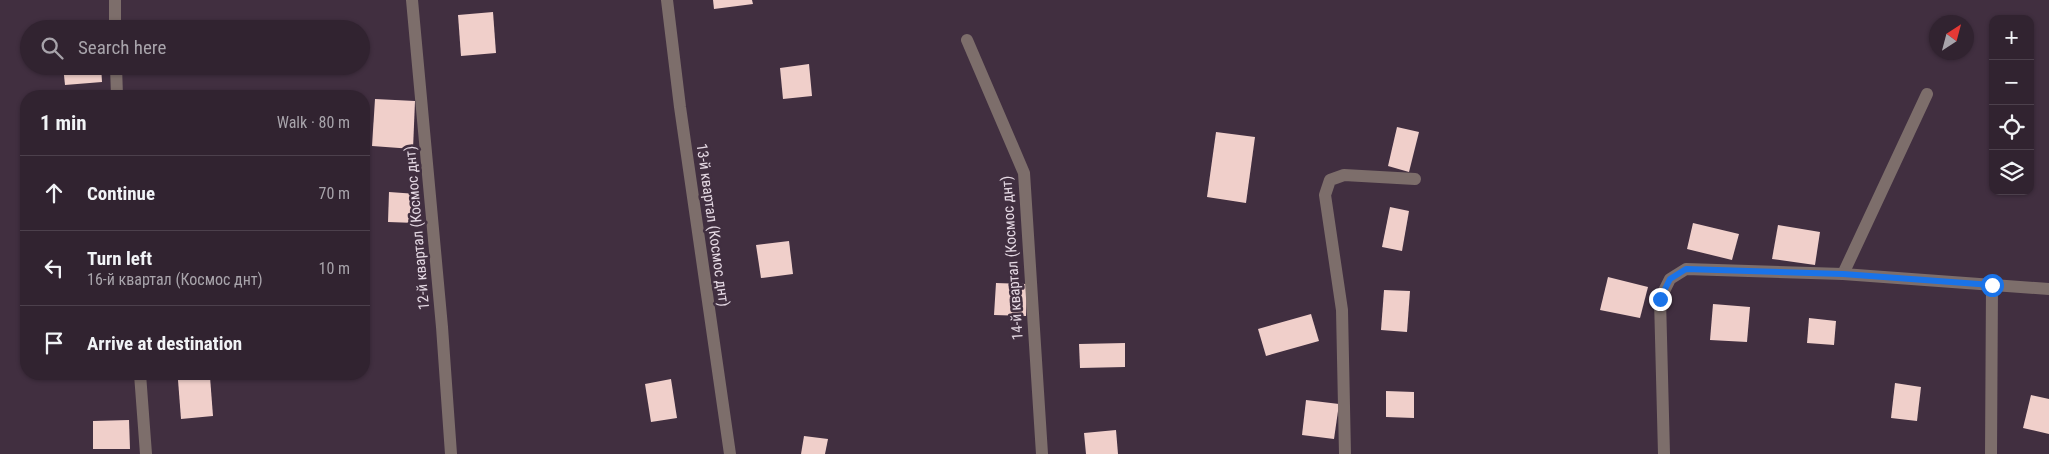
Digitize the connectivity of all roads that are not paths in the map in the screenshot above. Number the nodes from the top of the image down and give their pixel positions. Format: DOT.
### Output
graph roads {
  1 [pos="115,0"];
  2 [pos="412,0"];
  3 [pos="667,0"];
  4 [pos="116,20"];
  5 [pos="967,40"];
  6 [pos="116,75"];
  7 [pos="117,90"];
  8 [pos="1928,94"];
  9 [pos="1415,180"];
  10 [pos="1843,274"];
  11 [pos="1992,285"];
  12 [pos="2049,288"];
  13 [pos="140,380"];
  14 [pos="146,454"];
  15 [pos="451,454"];
  16 [pos="730,454"];
  17 [pos="1042,454"];
  18 [pos="1345,454"];
  19 [pos="1664,454"];
  20 [pos="1991,454"];
  1 -- 4 [label="street"];
  2 -- 15 [label="street, 12-й квартал (Космос днт)"];
  3 -- 16 [label="street, 13-й квартал (Космос днт)"];
  5 -- 17 [label="street, 14-й квартал (Космос днт)"];
  6 -- 7 [label="street"];
  8 -- 10 [label="street"];
  9 -- 18 [label="street"];
  10 -- 11 [label="street"];
  10 -- 19 [label="street"];
  11 -- 12 [label="street"];
  11 -- 20 [label="street"];
  13 -- 14 [label="street"];
}
